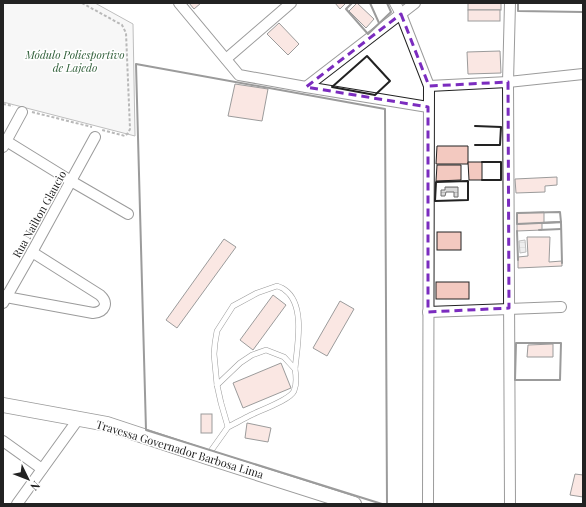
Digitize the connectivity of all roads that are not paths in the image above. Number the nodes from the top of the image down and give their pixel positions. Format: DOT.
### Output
graph roads {
  1 [pos="179,3"];
  2 [pos="291,3"];
  3 [pos="395,3"];
  4 [pos="415,3"];
  5 [pos="510,3"];
  6 [pos="401,14"];
  7 [pos="226,59"];
  8 [pos="583,74"];
  9 [pos="508,82"];
  10 [pos="428,86"];
  11 [pos="306,87"];
  12 [pos="428,107"];
  13 [pos="22,110"];
  14 [pos="97,132"];
  15 [pos="4,142"];
  16 [pos="71,180"];
  17 [pos="128,214"];
  18 [pos="32,252"];
  19 [pos="4,298"];
  20 [pos="561,307"];
  21 [pos="509,308"];
  22 [pos="428,312"];
  23 [pos="295,369"];
  24 [pos="217,385"];
  25 [pos="3,405"];
  26 [pos="79,418"];
  27 [pos="228,427"];
  28 [pos="3,441"];
  29 [pos="207,458"];
  30 [pos="42,469"];
  31 [pos="17,504"];
  32 [pos="354,504"];
  33 [pos="428,504"];
  34 [pos="510,504"];
  1 -- 7 [label="street"];
  2 -- 7 [label="street"];
  3 -- 6 [label="street"];
  4 -- 6 [label="street"];
  5 -- 9 [label="street"];
  6 -- 10 [label="street"];
  6 -- 11 [label="street"];
  7 -- 11 [label="street"];
  8 -- 9 [label="street"];
  9 -- 10 [label="street"];
  9 -- 21 [label="street"];
  10 -- 12 [label="street"];
  11 -- 12 [label="street"];
  12 -- 22 [label="street"];
  13 -- 15 [label="street"];
  14 -- 16 [label="street, Rua Nailton Glaucio"];
  15 -- 16 [label="street"];
  16 -- 17 [label="street"];
  16 -- 18 [label="street, Rua Nailton Glaucio"];
  18 -- 19 [label="street, Rua Nailton Glaucio"];
  18 -- 19 [label="street"];
  20 -- 21 [label="street"];
  21 -- 22 [label="street"];
  21 -- 34 [label="street"];
  22 -- 33 [label="street"];
  23 -- 24 [label="lane"];
  23 -- 24 [label="lane"];
  23 -- 27 [label="lane"];
  24 -- 27 [label="lane"];
  25 -- 26 [label="street, Travessa Governador Barbosa Lima"];
  26 -- 29 [label="street, Travessa Governador Barbosa Lima"];
  26 -- 30 [label="street"];
  27 -- 29 [label="lane"];
  28 -- 30 [label="street"];
  29 -- 32 [label="street, Travessa Governador Barbosa Lima"];
  30 -- 31 [label="street"];
}
